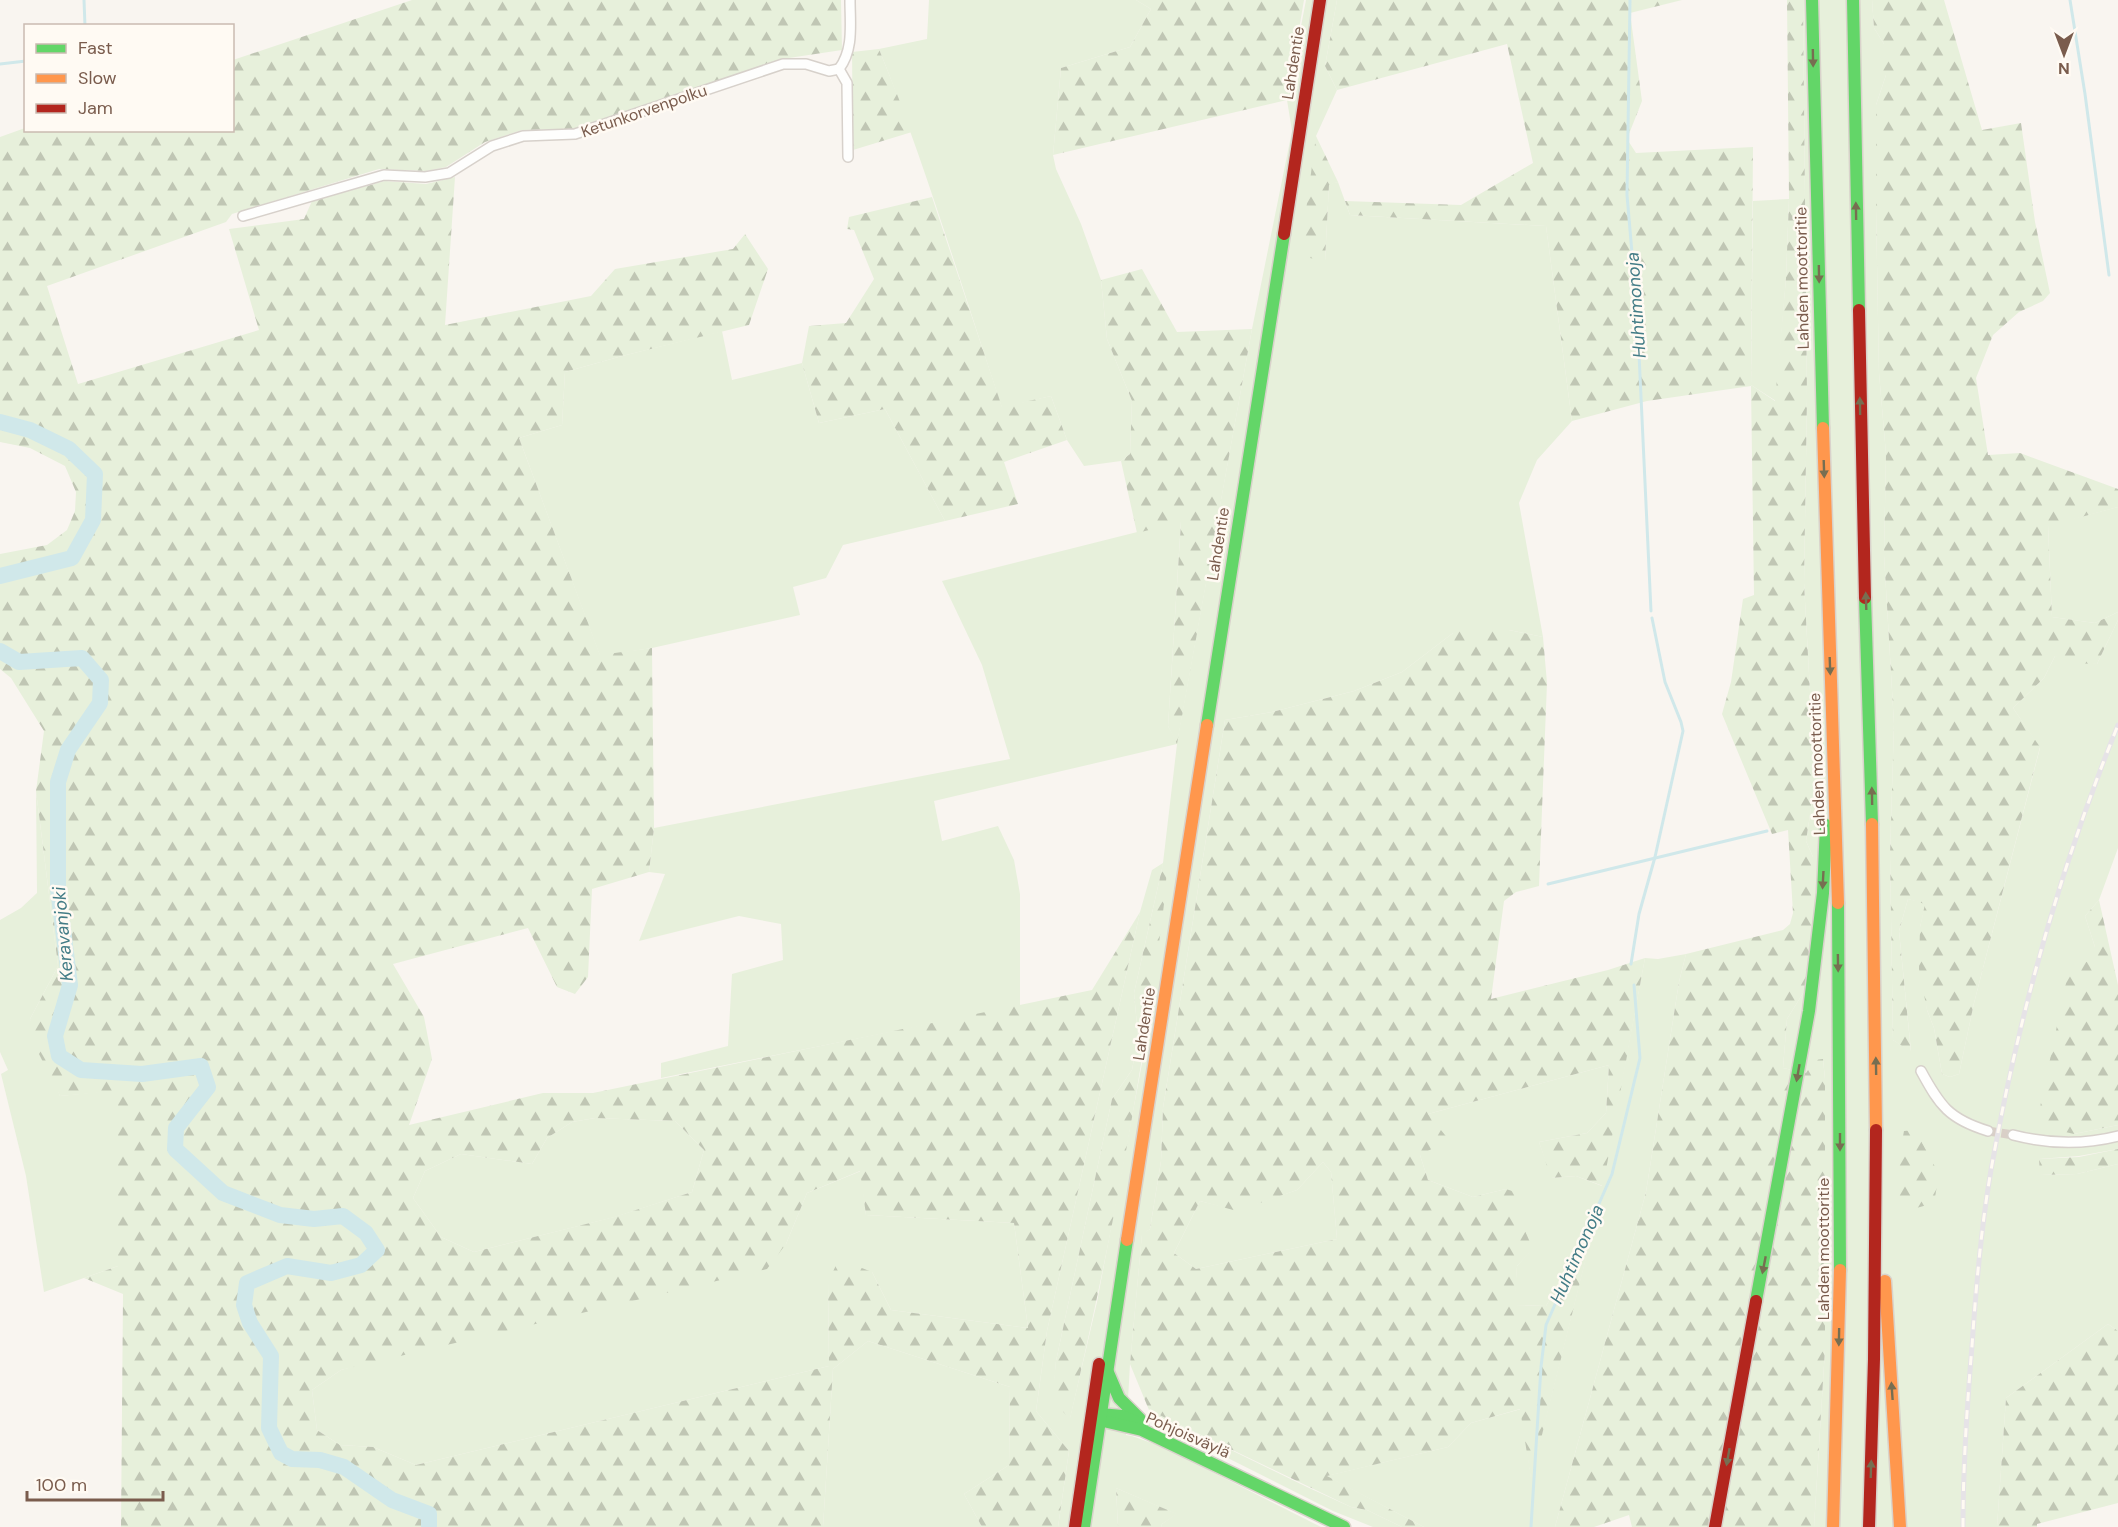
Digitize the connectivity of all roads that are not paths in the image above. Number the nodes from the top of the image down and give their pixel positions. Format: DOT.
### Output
graph roads {
  1 [pos="850,0"];
  2 [pos="1320,0"];
  3 [pos="1812,0"];
  4 [pos="1853,0"];
  5 [pos="839,69"];
  6 [pos="848,157"];
  7 [pos="243,216"];
  8 [pos="1832,716"];
  9 [pos="1921,1071"];
  10 [pos="1149,1092"];
  11 [pos="1988,1131"];
  12 [pos="2013,1135"];
  13 [pos="2118,1136"];
  14 [pos="1876,1146"];
  15 [pos="1106,1369"];
  16 [pos="1096,1416"];
  17 [pos="1151,1427"];
  18 [pos="1262,1486"];
  19 [pos="1075,1527"];
  20 [pos="1084,1527"];
  21 [pos="1344,1527"];
  22 [pos="1715,1527"];
  23 [pos="1833,1527"];
  24 [pos="1869,1527"];
  25 [pos="1900,1527"];
  1 -- 5 [label="street"];
  2 -- 10 [label="main road, Lahdentie"];
  3 -- 8 [label="main road, Lahden moottoritie, one-way"];
  14 -- 4 [label="main road, one-way"];
  5 -- 6 [label="street"];
  5 -- 7 [label="street, Ketunkorvenpolku"];
  8 -- 22 [label="main road, one-way"];
  8 -- 23 [label="main road, Lahden moottoritie, one-way"];
  9 -- 11 [label="street"];
  10 -- 15 [label="main road, Lahdentie"];
  10 -- 16 [label="main road, Lahdentie"];
  12 -- 13 [label="street"];
  24 -- 14 [label="main road, one-way"];
  25 -- 14 [label="main road, one-way"];
  15 -- 16 [label="main road, Lahdentie"];
  15 -- 17 [label="main road, Pohjoisväylä"];
  16 -- 17 [label="main road, Pohjoisväylä"];
  16 -- 18 [label="main road, Pohjoisväylä"];
  16 -- 19 [label="main road, Lahdentie"];
  16 -- 20 [label="main road, Lahdentie"];
  17 -- 18 [label="main road, Pohjoisväylä"];
  18 -- 21 [label="main road, Pohjoisväylä"];
}
